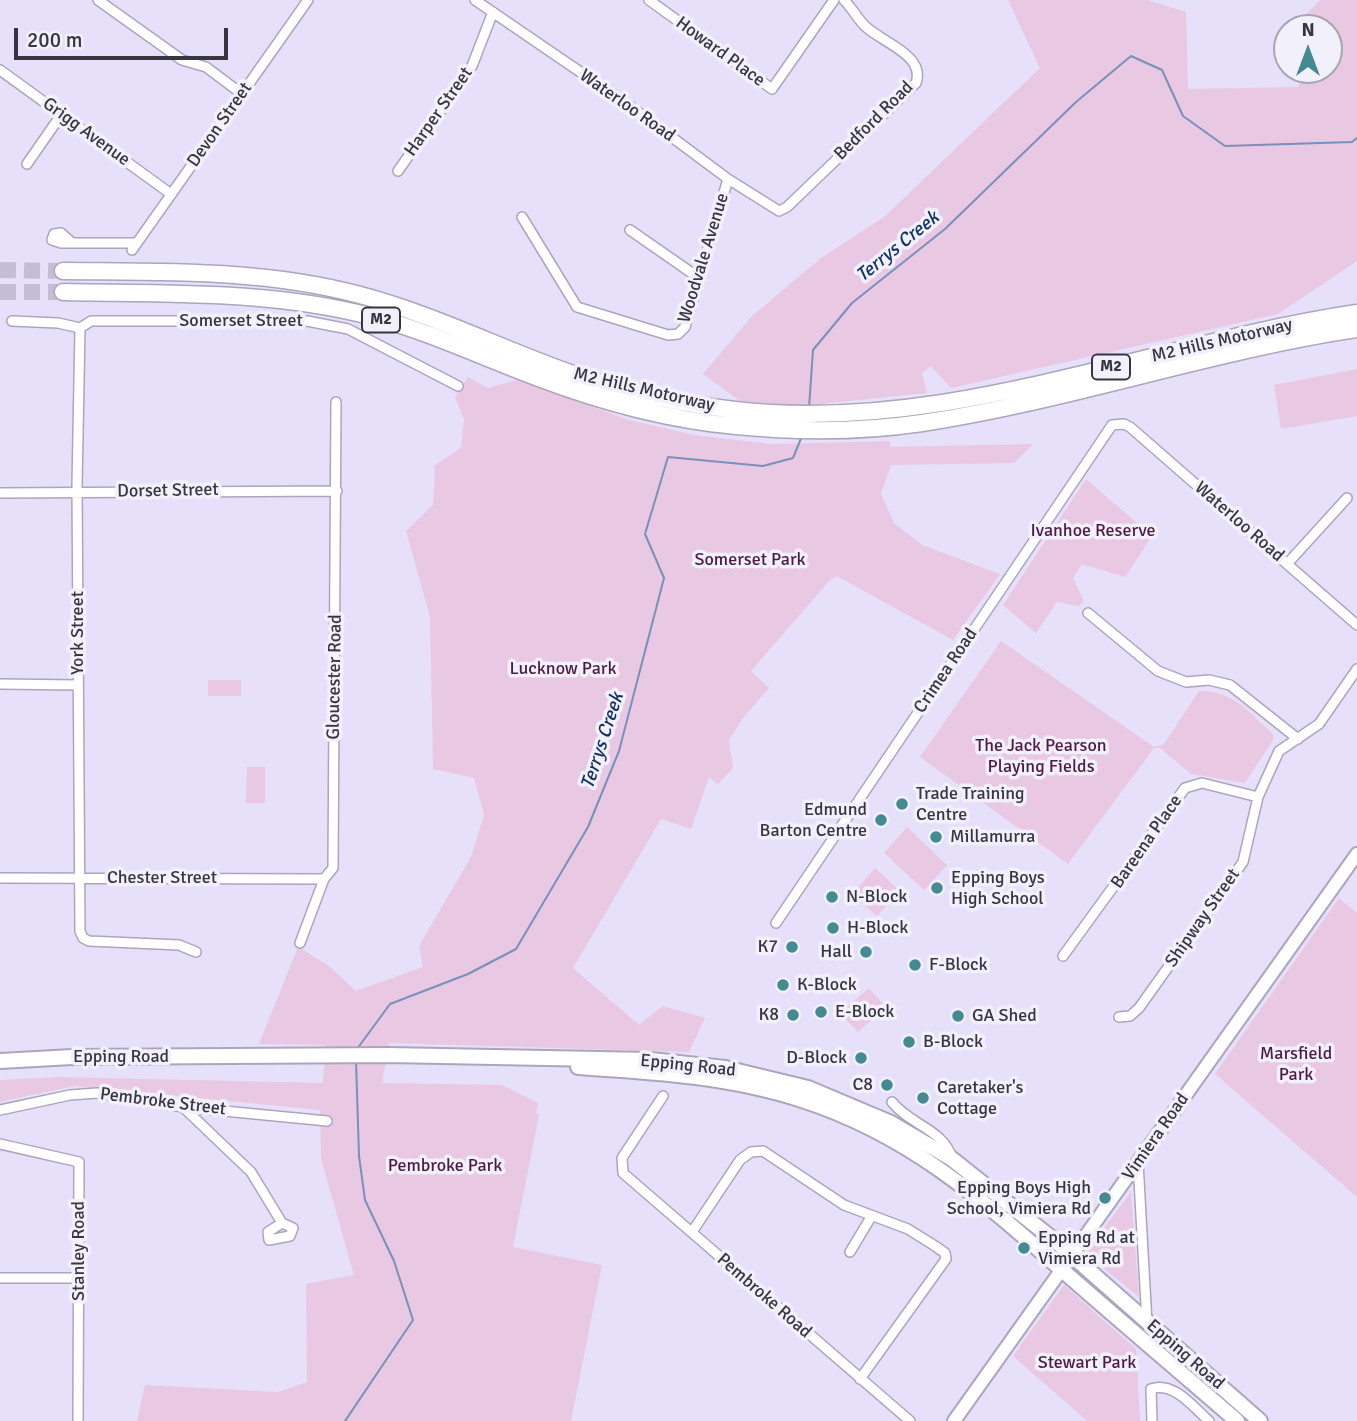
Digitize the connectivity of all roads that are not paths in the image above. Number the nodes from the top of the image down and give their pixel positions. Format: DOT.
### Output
graph roads {
  1 [pos="98,0"];
  2 [pos="308,0"];
  3 [pos="475,0"];
  4 [pos="649,0"];
  5 [pos="834,0"];
  6 [pos="844,0"];
  7 [pos="486,3"];
  8 [pos="493,12"];
  9 [pos="0,71"];
  10 [pos="242,94"];
  11 [pos="61,115"];
  12 [pos="27,163"];
  13 [pos="398,171"];
  14 [pos="728,179"];
  15 [pos="171,194"];
  16 [pos="779,211"];
  17 [pos="522,217"];
  18 [pos="630,230"];
  19 [pos="70,241"];
  20 [pos="63,271"];
  21 [pos="699,278"];
  22 [pos="63,292"];
  23 [pos="1357,313"];
  24 [pos="12,321"];
  25 [pos="80,328"];
  26 [pos="1357,329"];
  27 [pos="458,386"];
  28 [pos="337,402"];
  29 [pos="686,411"];
  30 [pos="864,421"];
  31 [pos="1118,423"];
  32 [pos="337,491"];
  33 [pos="77,492"];
  34 [pos="0,493"];
  35 [pos="1347,498"];
  36 [pos="1287,564"];
  37 [pos="1088,612"];
  38 [pos="1357,625"];
  39 [pos="1357,669"];
  40 [pos="0,684"];
  41 [pos="78,685"];
  42 [pos="1298,739"];
  43 [pos="1258,797"];
  44 [pos="1357,854"];
  45 [pos="0,878"];
  46 [pos="78,878"];
  47 [pos="324,879"];
  48 [pos="776,923"];
  49 [pos="300,943"];
  50 [pos="196,952"];
  51 [pos="1063,957"];
  52 [pos="1119,1017"];
  53 [pos="319,1060"];
  54 [pos="389,1060"];
  55 [pos="0,1061"];
  56 [pos="0,1068"];
  57 [pos="663,1096"];
  58 [pos="892,1102"];
  59 [pos="184,1107"];
  60 [pos="0,1110"];
  61 [pos="327,1121"];
  62 [pos="0,1144"];
  63 [pos="952,1159"];
  64 [pos="1138,1162"];
  65 [pos="871,1217"];
  66 [pos="282,1223"];
  67 [pos="692,1232"];
  68 [pos="850,1252"];
  69 [pos="1071,1255"];
  70 [pos="1061,1270"];
  71 [pos="0,1278"];
  72 [pos="79,1278"];
  73 [pos="1147,1323"];
  74 [pos="860,1378"];
  75 [pos="78,1421"];
  76 [pos="910,1421"];
  77 [pos="954,1421"];
  78 [pos="1152,1421"];
  79 [pos="1209,1421"];
  80 [pos="1237,1421"];
  81 [pos="1261,1421"];
  1 -- 10 [label="street"];
  2 -- 10 [label="street, Devon Street"];
  3 -- 7 [label="street, Waterloo Road"];
  4 -- 5 [label="street, Howard Place"];
  6 -- 16 [label="street, Bedford Road"];
  7 -- 8 [label="street, Waterloo Road"];
  8 -- 13 [label="street, Harper Street"];
  8 -- 14 [label="street, Waterloo Road"];
  9 -- 11 [label="street, Grigg Avenue"];
  10 -- 15 [label="street, Devon Street"];
  11 -- 12 [label="street"];
  11 -- 15 [label="street, Grigg Avenue"];
  14 -- 16 [label="street, Waterloo Road"];
  14 -- 21 [label="street, Woodvale Avenue"];
  15 -- 19 [label="street, Devon Street"];
  17 -- 21 [label="street, Woodvale Avenue"];
  18 -- 21 [label="street"];
  20 -- 29 [label="highway, M2 Hills Motorway / M2"];
  22 -- 29 [label="highway, M2 Hills Motorway / M2"];
  23 -- 30 [label="highway, M2 Hills Motorway / M2"];
  24 -- 25 [label="street, Somerset Street"];
  25 -- 27 [label="street, Somerset Street"];
  25 -- 33 [label="street, York Street"];
  26 -- 30 [label="highway, M2 Hills Motorway / M2"];
  28 -- 32 [label="street, Gloucester Road"];
  29 -- 30 [label="highway, M2 Hills Motorway / M2"];
  31 -- 36 [label="street, Waterloo Road"];
  31 -- 48 [label="street, Crimea Road"];
  32 -- 33 [label="street, Dorset Street"];
  32 -- 47 [label="street, Gloucester Road"];
  33 -- 34 [label="street, Dorset Street"];
  33 -- 41 [label="street, York Street"];
  35 -- 36 [label="street"];
  36 -- 38 [label="street, Waterloo Road"];
  37 -- 42 [label="street"];
  39 -- 42 [label="street, Shipway Street"];
  40 -- 41 [label="street"];
  41 -- 46 [label="street, York Street"];
  42 -- 43 [label="street, Shipway Street"];
  43 -- 51 [label="street, Bareena Place"];
  43 -- 52 [label="street, Shipway Street"];
  44 -- 64 [label="street, Vimiera Road"];
  45 -- 46 [label="street, Chester Street"];
  46 -- 47 [label="street, Chester Street"];
  46 -- 50 [label="street, York Street"];
  47 -- 49 [label="street, Gloucester Road"];
  53 -- 54 [label="main road, Epping Road"];
  53 -- 55 [label="main road, Epping Road"];
  53 -- 56 [label="main road, Epping Road"];
  54 -- 63 [label="main road, Epping Road"];
  54 -- 70 [label="main road, Epping Road"];
  57 -- 67 [label="street, Pembroke Road"];
  58 -- 63 [label="street"];
  59 -- 60 [label="street, Pembroke Street"];
  59 -- 61 [label="street, Pembroke Street"];
  59 -- 66 [label="street"];
  62 -- 72 [label="street, Stanley Road"];
  63 -- 69 [label="main road, Epping Road"];
  64 -- 69 [label="street, Vimiera Road"];
  64 -- 73 [label="street"];
  65 -- 67 [label="street"];
  65 -- 68 [label="street"];
  65 -- 74 [label="street"];
  67 -- 74 [label="street, Pembroke Road"];
  69 -- 70 [label="street, Vimiera Road"];
  69 -- 73 [label="main road, Epping Road"];
  70 -- 77 [label="street, Vimiera Road"];
  70 -- 80 [label="main road, Epping Road"];
  71 -- 72 [label="street"];
  72 -- 75 [label="street, Stanley Road"];
  73 -- 81 [label="main road, Epping Road"];
  74 -- 76 [label="street, Pembroke Road"];
  78 -- 79 [label="street"];
}
